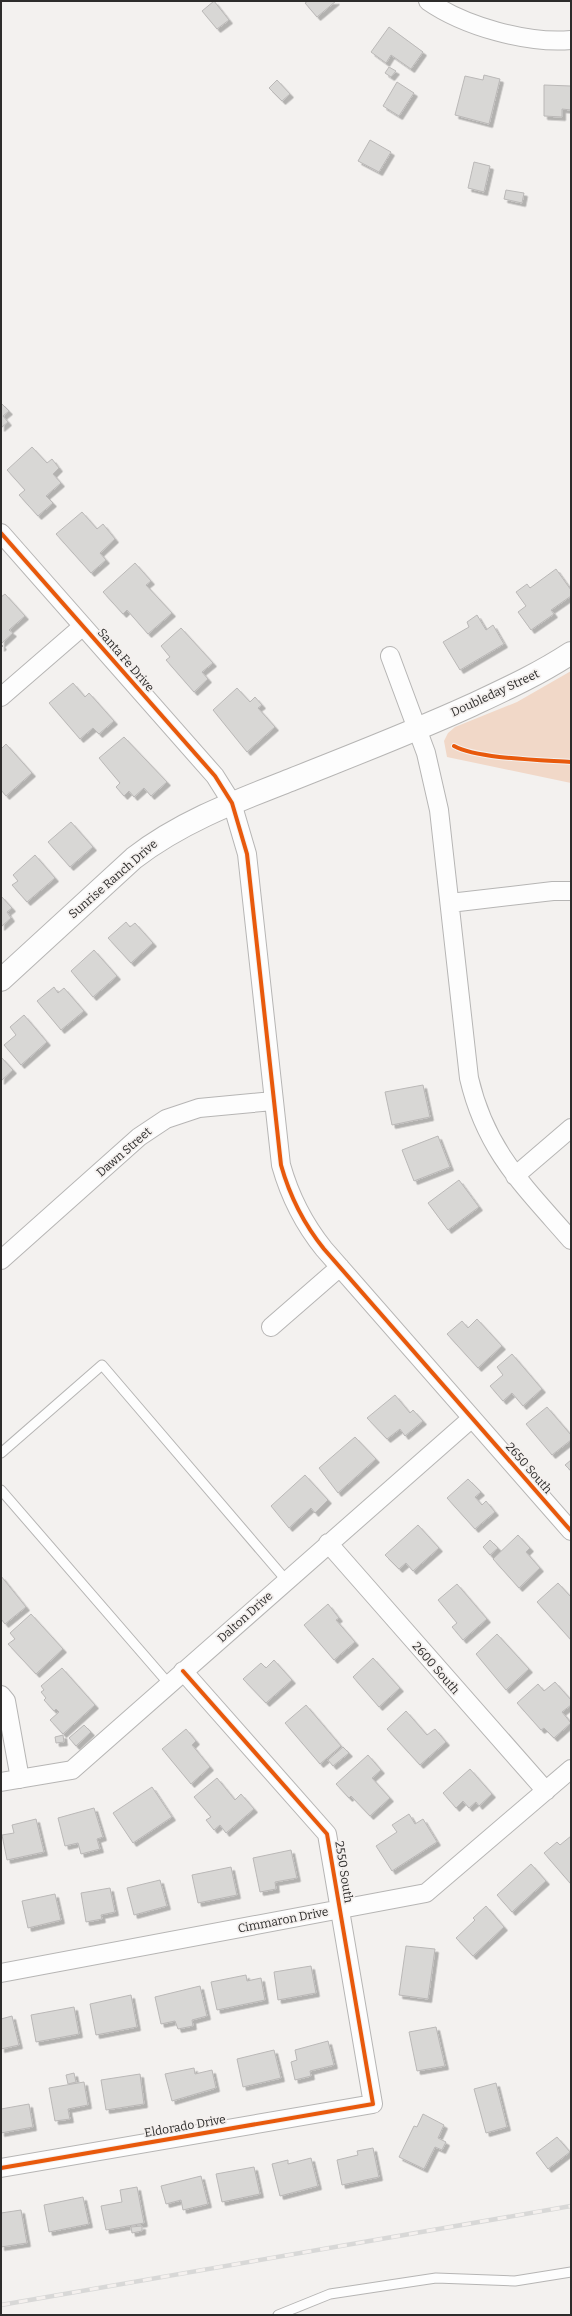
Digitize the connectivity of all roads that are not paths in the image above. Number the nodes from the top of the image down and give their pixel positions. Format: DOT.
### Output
graph roads {
  1 [pos="428,1"];
  2 [pos="571,40"];
  3 [pos="1,533"];
  4 [pos="83,626"];
  5 [pos="571,654"];
  6 [pos="390,656"];
  7 [pos="1,697"];
  8 [pos="418,729"];
  9 [pos="232,803"];
  10 [pos="571,891"];
  11 [pos="450,903"];
  12 [pos="1,980"];
  13 [pos="273,1102"];
  14 [pos="571,1128"];
  15 [pos="515,1176"];
  16 [pos="571,1240"];
  17 [pos="1,1260"];
  18 [pos="340,1267"];
  19 [pos="272,1327"];
  20 [pos="472,1418"];
  21 [pos="1,1453"];
  22 [pos="1,1490"];
  23 [pos="571,1530"];
  24 [pos="328,1544"];
  25 [pos="286,1580"];
  26 [pos="184,1671"];
  27 [pos="169,1684"];
  28 [pos="1,1695"];
  29 [pos="571,1770"];
  30 [pos="20,1779"];
  31 [pos="1,1782"];
  32 [pos="546,1791"];
  33 [pos="340,1909"];
  34 [pos="1,1973"];
  35 [pos="373,2104"];
  36 [pos="1,2168"];
  37 [pos="571,2272"];
  38 [pos="278,2315"];
  1 -- 2 [label="street"];
  3 -- 4 [label="street, Santa Fe Drive"];
  4 -- 7 [label="street"];
  4 -- 9 [label="street, Santa Fe Drive"];
  5 -- 8 [label="street, Doubleday Street"];
  6 -- 8 [label="street"];
  8 -- 9 [label="street, Sunrise Ranch Drive"];
  8 -- 11 [label="street"];
  9 -- 12 [label="street, Sunrise Ranch Drive"];
  9 -- 13 [label="street, Santa Fe Drive"];
  10 -- 11 [label="street"];
  11 -- 15 [label="street"];
  13 -- 17 [label="street, Dawn Street"];
  13 -- 18 [label="street, 2650 South"];
  14 -- 15 [label="street"];
  15 -- 16 [label="street"];
  18 -- 19 [label="street"];
  18 -- 20 [label="street, 2650 South"];
  20 -- 23 [label="street, 2650 South"];
  20 -- 24 [label="street, Dalton Drive"];
  21 -- 25 [label="lane"];
  22 -- 27 [label="lane"];
  24 -- 25 [label="street, Dalton Drive"];
  24 -- 32 [label="street, 2600 South"];
  25 -- 26 [label="street, Dalton Drive"];
  26 -- 27 [label="street, Dalton Drive"];
  26 -- 33 [label="street, 2550 South"];
  27 -- 30 [label="street, Dalton Drive"];
  28 -- 30 [label="street"];
  29 -- 32 [label="street, Cimmaron Drive"];
  30 -- 31 [label="street, Dalton Drive"];
  32 -- 33 [label="street, Cimmaron Drive"];
  33 -- 34 [label="street, Cimmaron Drive"];
  33 -- 35 [label="street, 2550 South"];
  35 -- 36 [label="street, Eldorado Drive"];
  37 -- 38 [label="lane"];
}
